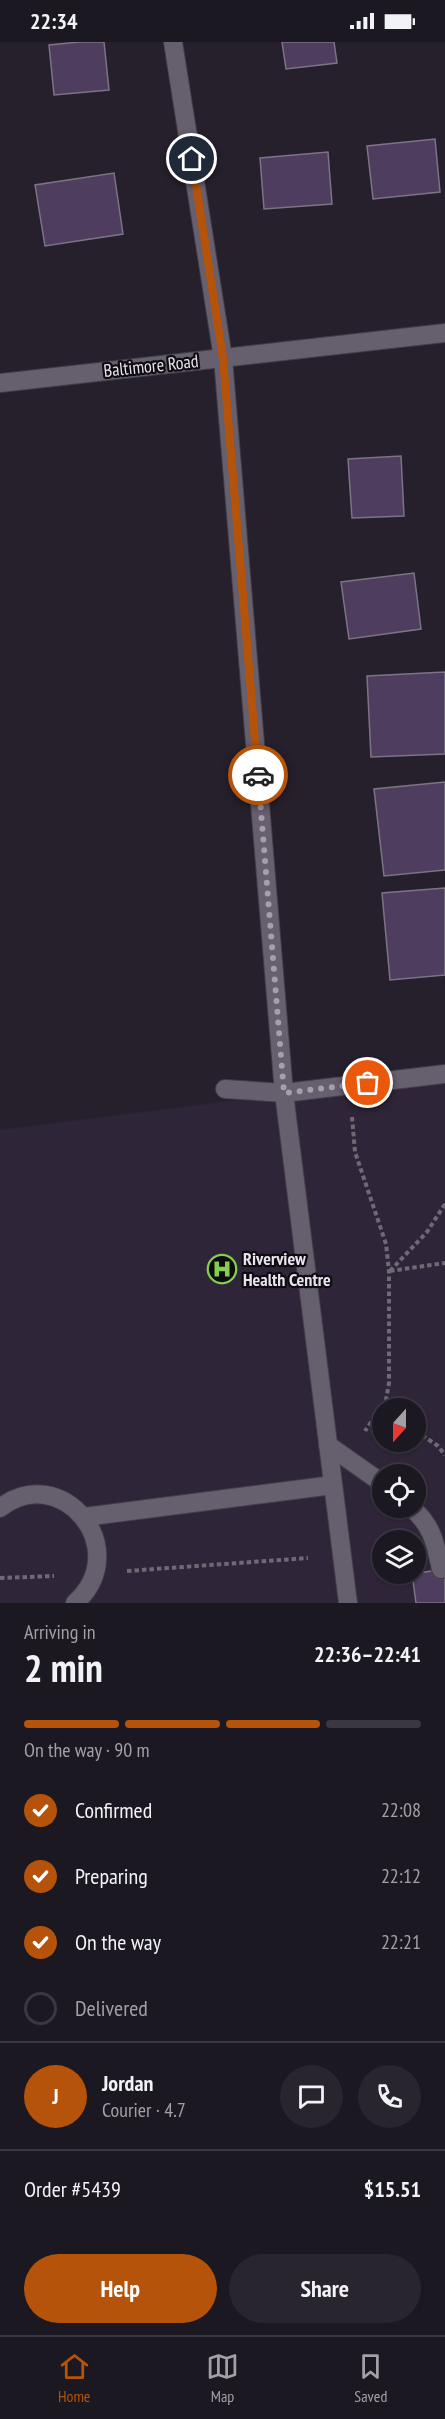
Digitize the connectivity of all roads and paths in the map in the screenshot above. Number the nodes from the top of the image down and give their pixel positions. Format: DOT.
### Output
graph roads {
  1 [pos="174,42"];
  2 [pos="445,333"];
  3 [pos="223,358"];
  4 [pos="0,383"];
  5 [pos="445,1074"];
  6 [pos="349,1085"];
  7 [pos="225,1089"];
  8 [pos="284,1093"];
  9 [pos="445,1204"];
  10 [pos="445,1263"];
  11 [pos="389,1271"];
  12 [pos="386,1398"];
  13 [pos="372,1421"];
  14 [pos="426,1438"];
  15 [pos="328,1445"];
  16 [pos="445,1455"];
  17 [pos="344,1457"];
  18 [pos="372,1476"];
  19 [pos="333,1485"];
  20 [pos="0,1508"];
  21 [pos="84,1517"];
  22 [pos="423,1518"];
  23 [pos="342,1556"];
  24 [pos="441,1569"];
  25 [pos="94,1574"];
  26 [pos="0,1578"];
  27 [pos="75,1603"];
  28 [pos="348,1603"];
  1 -- 3 [label="street"];
  2 -- 3 [label="street, Baltimore Road"];
  3 -- 4 [label="street, Baltimore Road"];
  3 -- 8 [label="street"];
  5 -- 6 [label="street"];
  6 -- 8 [label="street"];
  6 -- 11 [label="path"];
  7 -- 8 [label="street"];
  8 -- 15 [label="street"];
  9 -- 11 [label="path"];
  10 -- 11 [label="path"];
  11 -- 12 [label="path"];
  13 -- 17 [label="path"];
  14 -- 16 [label="path"];
  15 -- 17 [label="street"];
  15 -- 19 [label="street"];
  17 -- 18 [label="street"];
  19 -- 21 [label="street"];
  19 -- 23 [label="street"];
  20 -- 21 [label="street"];
  21 -- 25 [label="street"];
  22 -- 24 [label="street"];
  23 -- 25 [label="path"];
  23 -- 28 [label="street"];
  25 -- 26 [label="path"];
  25 -- 27 [label="street"];
}
